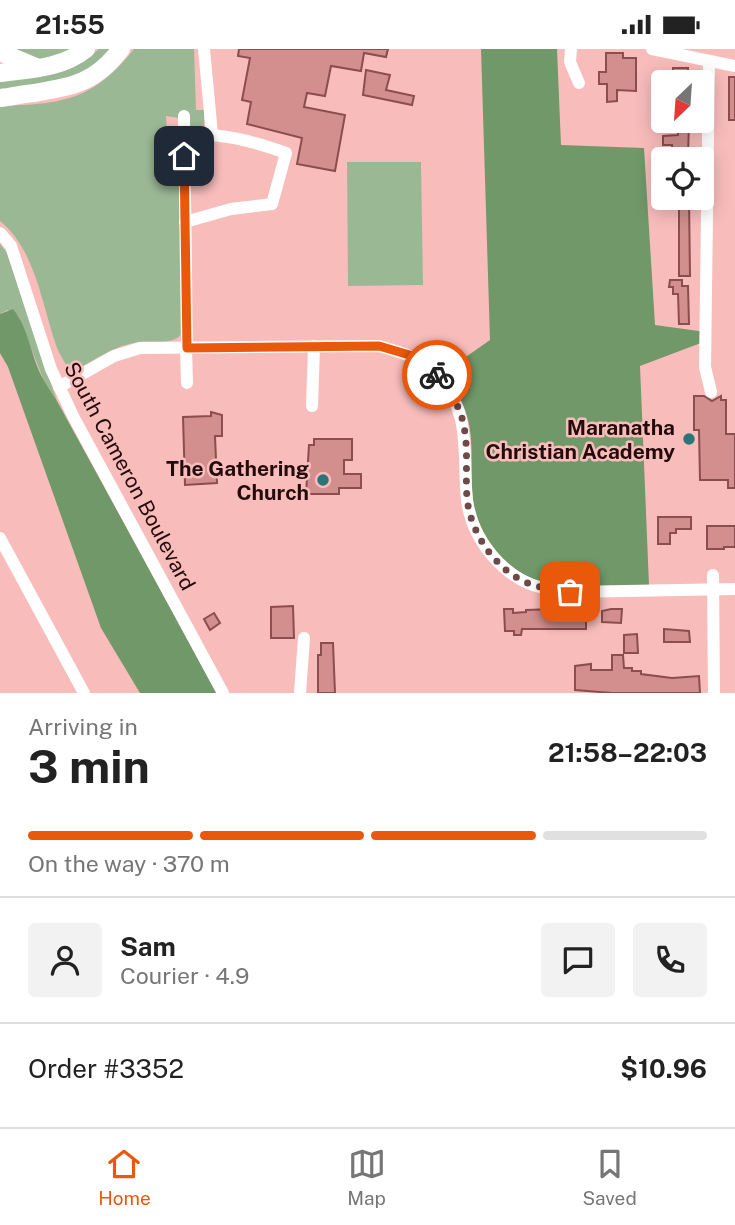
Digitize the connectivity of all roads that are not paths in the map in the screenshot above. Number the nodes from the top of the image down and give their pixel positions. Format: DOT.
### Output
graph roads {
  1 [pos="86,49"];
  2 [pos="121,49"];
  3 [pos="204,49"];
  4 [pos="571,49"];
  5 [pos="652,49"];
  6 [pos="0,52"];
  7 [pos="709,61"];
  8 [pos="735,65"];
  9 [pos="39,68"];
  10 [pos="0,73"];
  11 [pos="579,83"];
  12 [pos="1,98"];
  13 [pos="184,116"];
  14 [pos="212,134"];
  15 [pos="184,135"];
  16 [pos="185,222"];
  17 [pos="0,233"];
  18 [pos="314,346"];
  19 [pos="186,348"];
  20 [pos="187,383"];
  21 [pos="59,387"];
  22 [pos="711,393"];
  23 [pos="312,406"];
  24 [pos="0,538"];
  25 [pos="713,575"];
  26 [pos="713,589"];
  27 [pos="735,589"];
  28 [pos="208,636"];
  29 [pos="304,638"];
  30 [pos="196,644"];
  31 [pos="84,693"];
  32 [pos="223,693"];
  33 [pos="300,693"];
  34 [pos="714,693"];
  1 -- 9 [label="highway"];
  2 -- 12 [label="highway"];
  3 -- 14 [label="street"];
  4 -- 11 [label="street"];
  5 -- 7 [label="street"];
  6 -- 9 [label="highway"];
  7 -- 8 [label="street"];
  7 -- 22 [label="street"];
  9 -- 10 [label="highway"];
  13 -- 15 [label="street"];
  14 -- 15 [label="street"];
  14 -- 16 [label="street"];
  15 -- 16 [label="street"];
  16 -- 19 [label="street"];
  17 -- 21 [label="street, South Cameron Boulevard"];
  18 -- 19 [label="street"];
  18 -- 23 [label="street"];
  18 -- 26 [label="street"];
  19 -- 20 [label="street"];
  19 -- 21 [label="street"];
  21 -- 30 [label="street, South Cameron Boulevard"];
  24 -- 31 [label="street"];
  25 -- 26 [label="street"];
  26 -- 27 [label="street"];
  26 -- 34 [label="street"];
  28 -- 30 [label="street"];
  29 -- 33 [label="street"];
  30 -- 32 [label="street, South Cameron Boulevard"];
}
